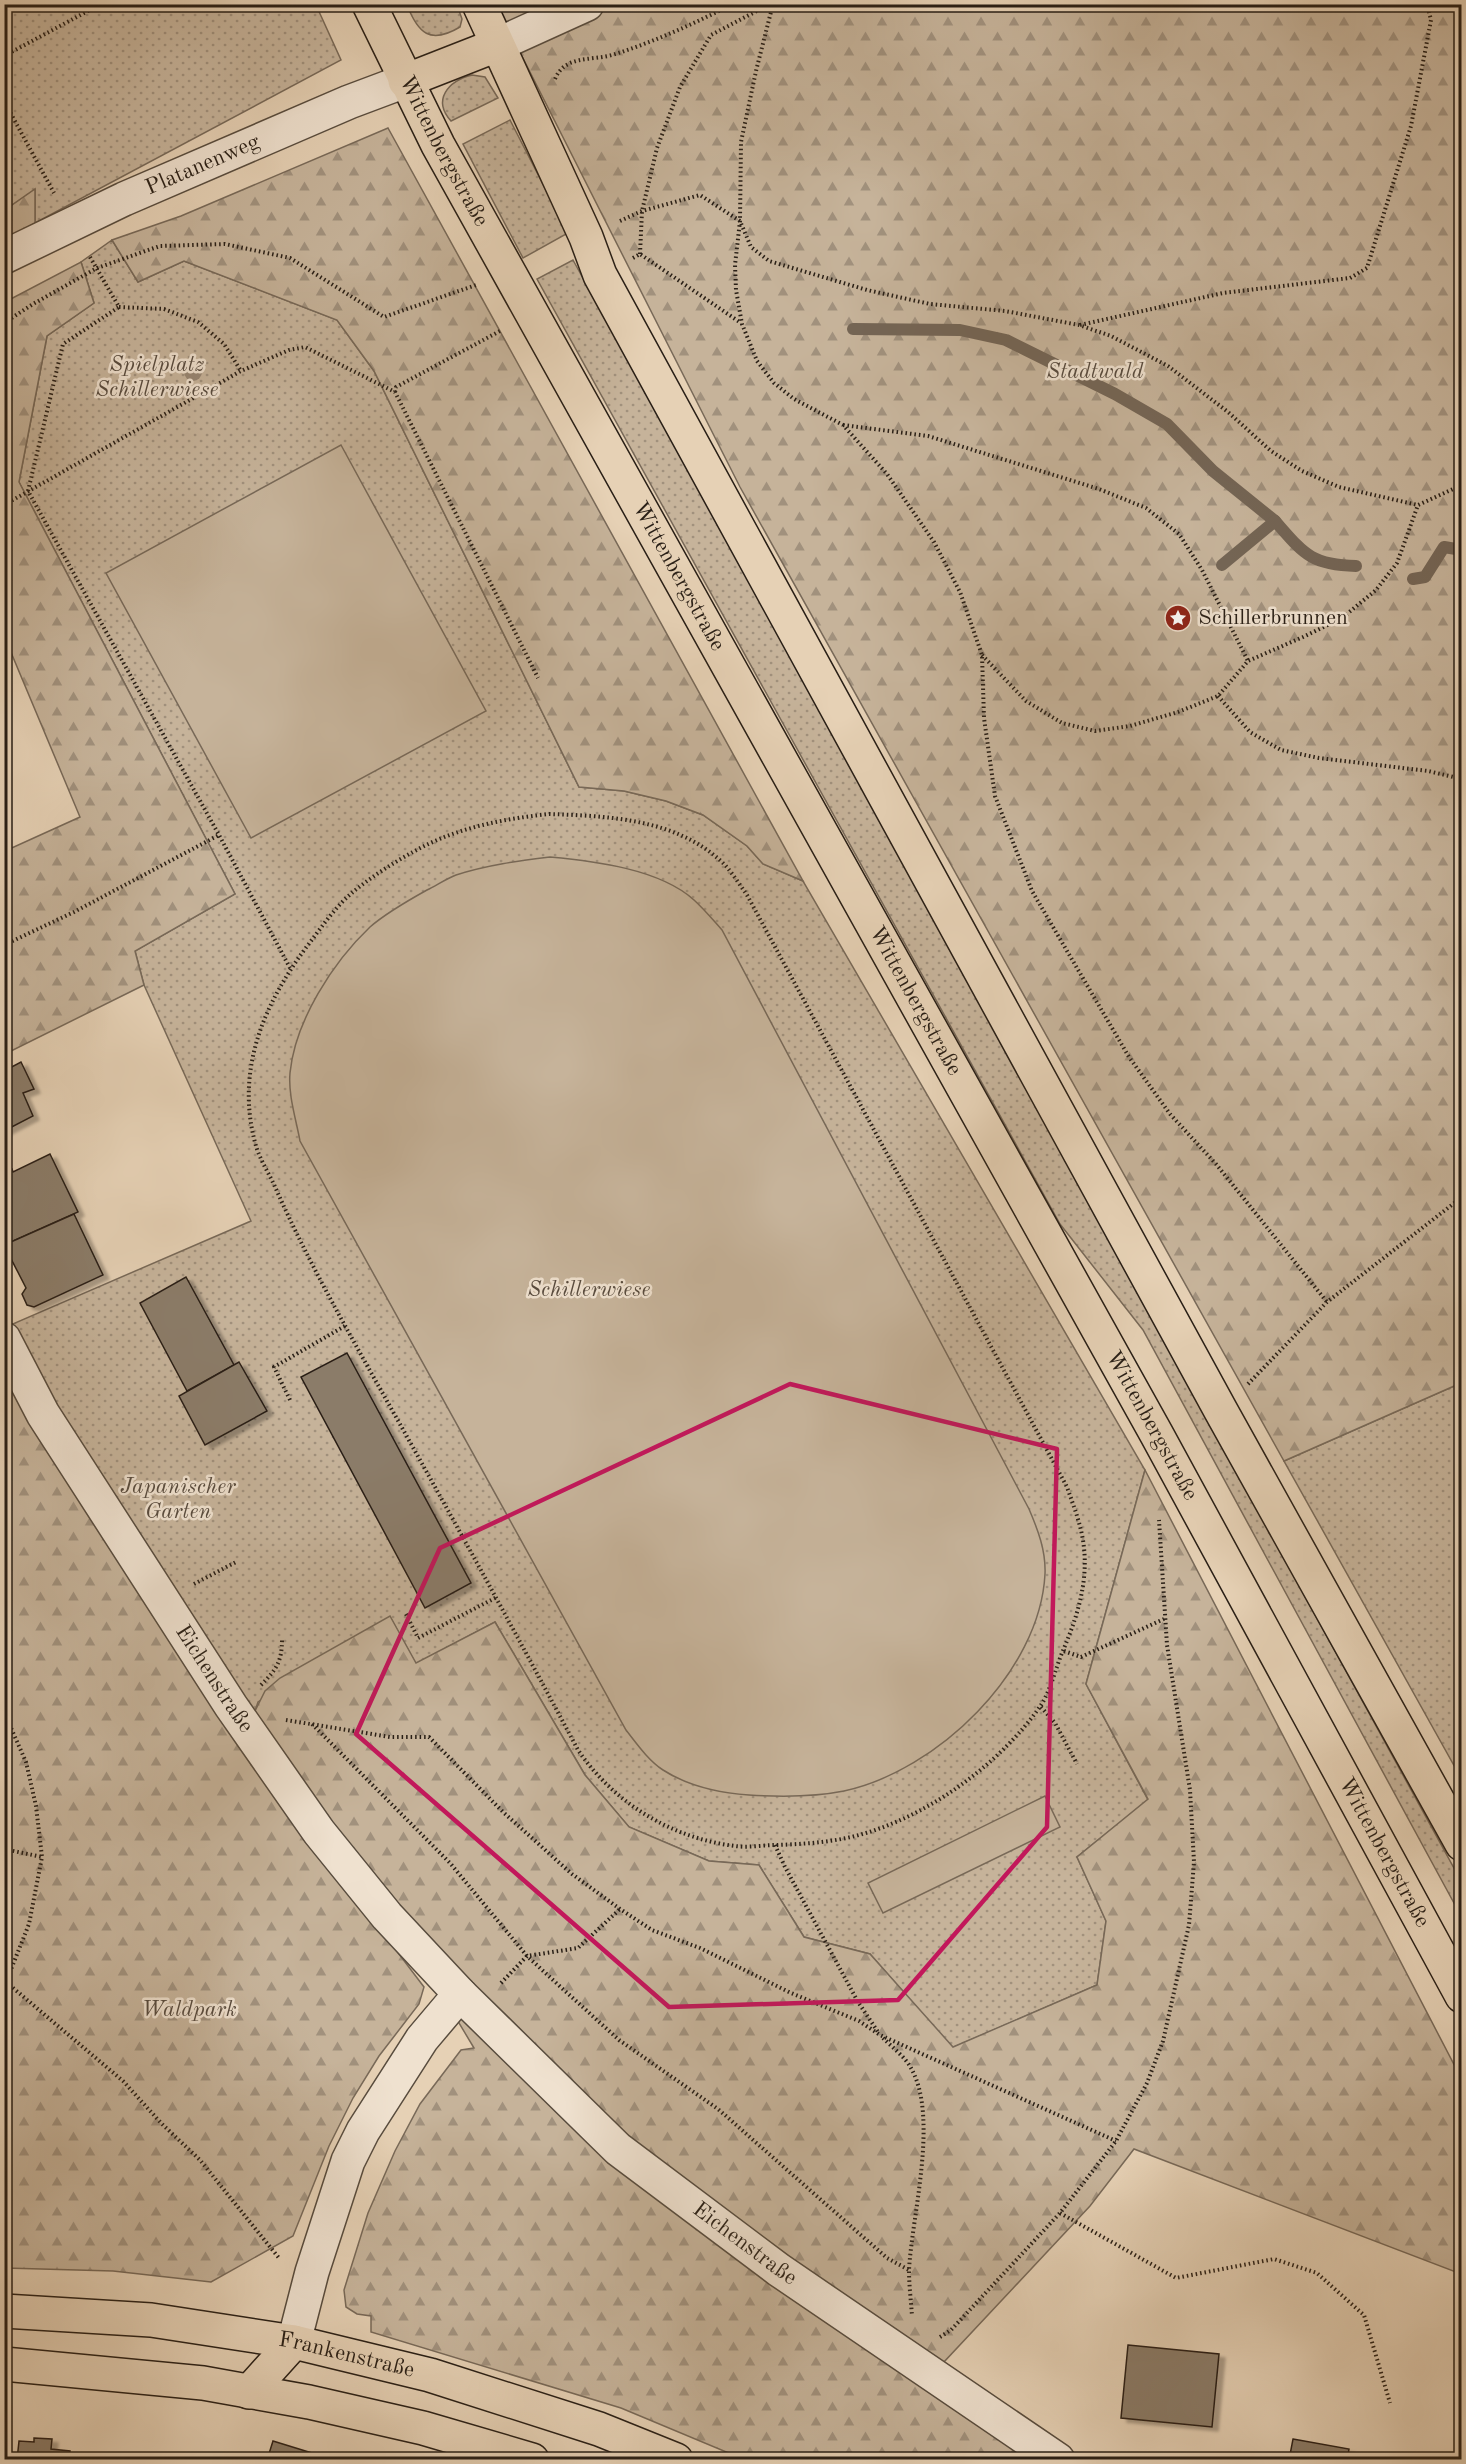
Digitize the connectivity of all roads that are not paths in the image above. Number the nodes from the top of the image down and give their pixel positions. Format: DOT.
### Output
graph roads {
  1 [pos="369,4"];
  2 [pos="479,4"];
  3 [pos="587,4"];
  4 [pos="497,45"];
  5 [pos="405,81"];
  6 [pos="4,257"];
  7 [pos="4,1339"];
  8 [pos="1461,1844"];
  9 [pos="1461,1996"];
  10 [pos="468,2002"];
  11 [pos="4,2311"];
  12 [pos="294,2342"];
  13 [pos="4,2364"];
  14 [pos="249,2392"];
  15 [pos="532,2460"];
  16 [pos="676,2460"];
  17 [pos="1058,2460"];
  1 -- 5 [label="main road, Wittenbergstraße"];
  2 -- 4 [label="main road"];
  3 -- 4 [label="street"];
  4 -- 5 [label="main road"];
  4 -- 8 [label="main road"];
  5 -- 6 [label="street, Platanenweg"];
  5 -- 9 [label="main road, Wittenbergstraße"];
  7 -- 10 [label="street, Eichenstraße"];
  10 -- 12 [label="street"];
  10 -- 17 [label="street, Eichenstraße"];
  11 -- 12 [label="main road, Frankenstraße"];
  12 -- 14 [label="main road"];
  12 -- 16 [label="main road, Frankenstraße"];
  13 -- 14 [label="main road"];
  14 -- 15 [label="main road"];
}
